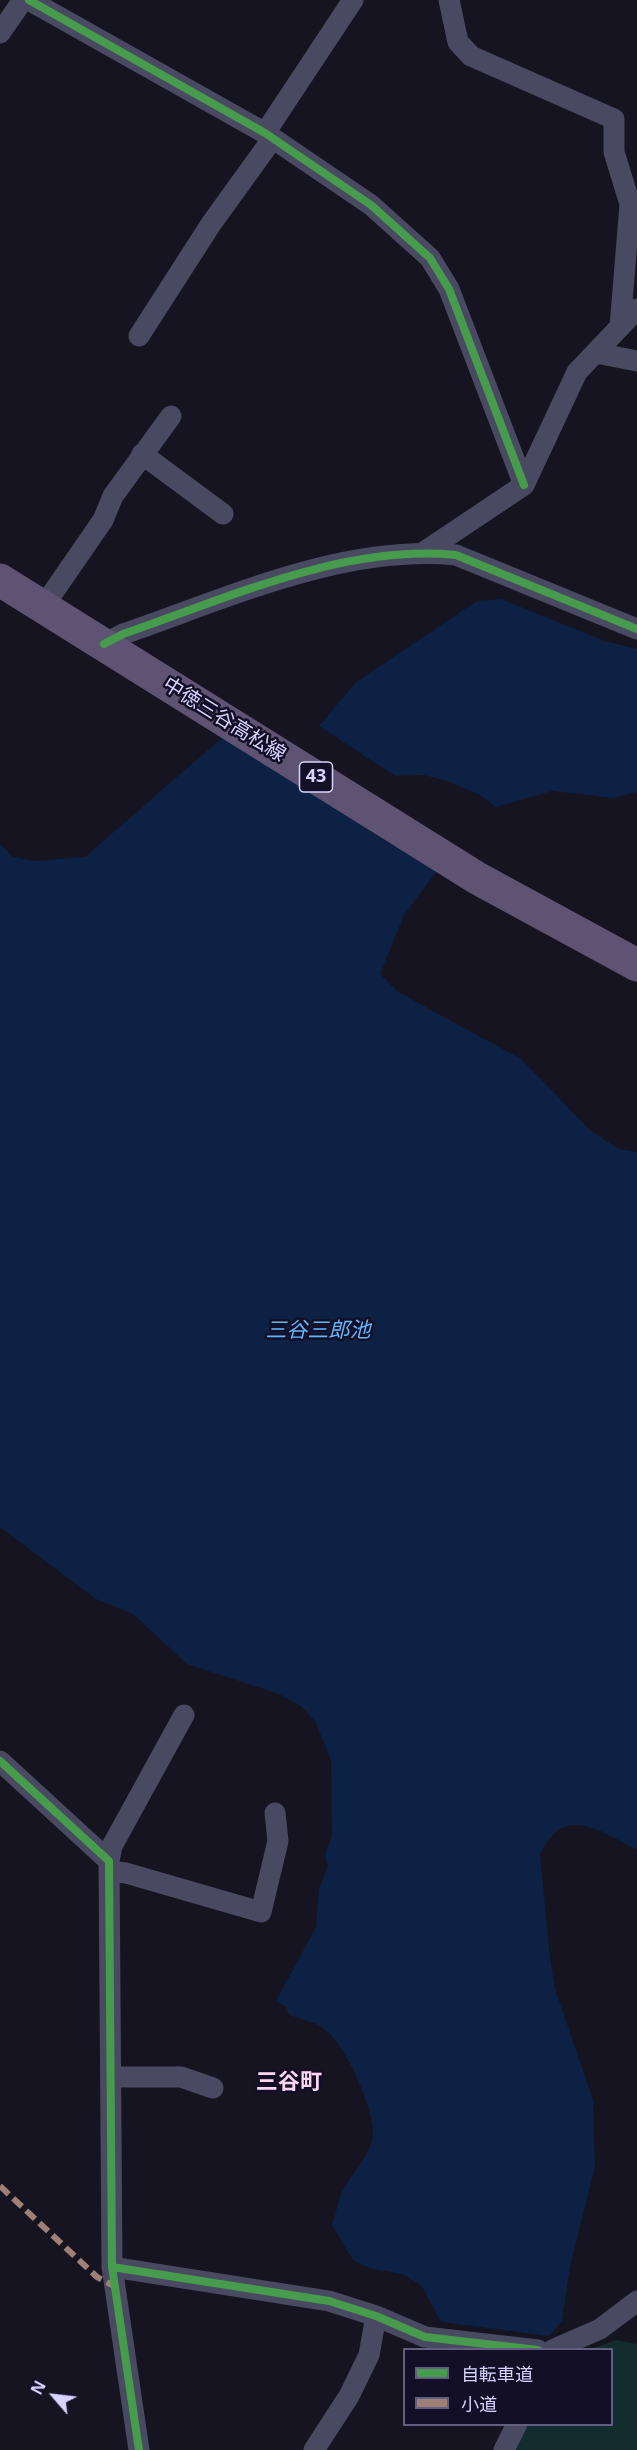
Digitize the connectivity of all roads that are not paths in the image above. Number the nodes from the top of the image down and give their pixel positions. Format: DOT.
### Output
graph roads {
  1 [pos="22,0"];
  2 [pos="29,0"];
  3 [pos="353,0"];
  4 [pos="449,0"];
  5 [pos="56,5"];
  6 [pos="0,33"];
  7 [pos="269,135"];
  8 [pos="637,309"];
  9 [pos="620,327"];
  10 [pos="139,336"];
  11 [pos="596,353"];
  12 [pos="637,361"];
  13 [pos="171,416"];
  14 [pos="142,454"];
  15 [pos="524,485"];
  16 [pos="223,514"];
  17 [pos="424,552"];
  18 [pos="0,580"];
  19 [pos="43,607"];
  20 [pos="637,629"];
  21 [pos="104,644"];
  22 [pos="637,965"];
  23 [pos="184,1715"];
  24 [pos="0,1761"];
  25 [pos="275,1812"];
  26 [pos="109,1866"];
  27 [pos="111,2077"];
  28 [pos="213,2088"];
  29 [pos="112,2267"];
  30 [pos="637,2301"];
  31 [pos="376,2316"];
  32 [pos="529,2348"];
  33 [pos="555,2348"];
  34 [pos="516,2426"];
  35 [pos="139,2450"];
  36 [pos="314,2450"];
  37 [pos="504,2450"];
  1 -- 6 [label="street"];
  2 -- 5 [label="street"];
  3 -- 7 [label="street"];
  4 -- 9 [label="street"];
  5 -- 7 [label="street"];
  7 -- 10 [label="street"];
  7 -- 15 [label="street"];
  8 -- 9 [label="street"];
  9 -- 11 [label="street"];
  11 -- 12 [label="street"];
  11 -- 15 [label="street"];
  13 -- 14 [label="street"];
  14 -- 16 [label="street"];
  14 -- 19 [label="street"];
  15 -- 17 [label="street"];
  17 -- 20 [label="street"];
  17 -- 21 [label="street"];
  18 -- 19 [label="main road, 中徳三谷高松線 / 43"];
  19 -- 21 [label="main road, 中徳三谷高松線 / 43"];
  21 -- 22 [label="main road, 中徳三谷高松線 / 43"];
  23 -- 26 [label="street"];
  24 -- 26 [label="street"];
  25 -- 26 [label="street"];
  26 -- 27 [label="street"];
  27 -- 28 [label="street"];
  27 -- 29 [label="street"];
  29 -- 31 [label="street"];
  29 -- 35 [label="street"];
  30 -- 33 [label="street"];
  31 -- 32 [label="street"];
  31 -- 36 [label="street"];
  34 -- 37 [label="street"];
}
